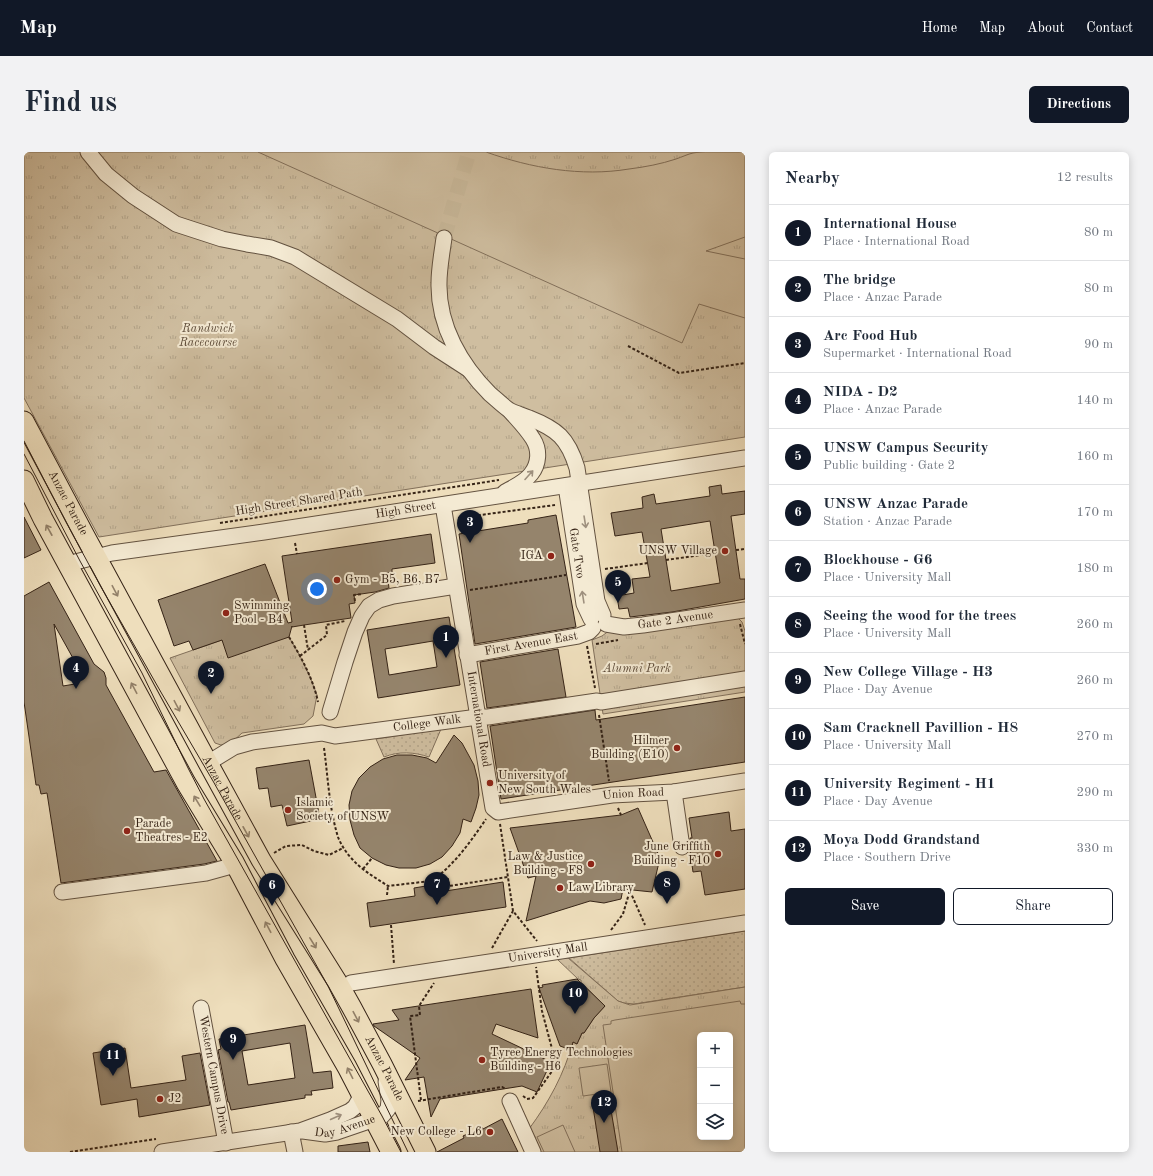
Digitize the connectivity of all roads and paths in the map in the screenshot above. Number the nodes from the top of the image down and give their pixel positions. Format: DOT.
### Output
graph roads {
  1 [pos="88,152"];
  2 [pos="444,238"];
  3 [pos="628,346"];
  4 [pos="745,363"];
  5 [pos="468,369"];
  6 [pos="510,410"];
  7 [pos="24,421"];
  8 [pos="745,458"];
  9 [pos="503,479"];
  10 [pos="24,480"];
  11 [pos="573,484"];
  12 [pos="497,496"];
  13 [pos="442,504"];
  14 [pos="556,504"];
  15 [pos="445,520"];
  16 [pos="216,524"];
  17 [pos="296,543"];
  18 [pos="745,549"];
  19 [pos="736,550"];
  20 [pos="715,553"];
  21 [pos="297,554"];
  22 [pos="96,557"];
  23 [pos="666,560"];
  24 [pos="68,564"];
  25 [pos="648,564"];
  26 [pos="603,570"];
  27 [pos="570,574"];
  28 [pos="462,588"];
  29 [pos="742,615"];
  30 [pos="345,621"];
  31 [pos="598,622"];
  32 [pos="304,625"];
  33 [pos="624,627"];
  34 [pos="289,637"];
  35 [pos="745,644"];
  36 [pos="588,646"];
  37 [pos="308,650"];
  38 [pos="467,654"];
  39 [pos="300,656"];
  40 [pos="745,679"];
  41 [pos="325,709"];
  42 [pos="478,717"];
  43 [pos="599,717"];
  44 [pos="322,733"];
  45 [pos="208,763"];
  46 [pos="745,781"];
  47 [pos="674,792"];
  48 [pos="612,795"];
  49 [pos="495,810"];
  50 [pos="682,847"];
  51 [pos="343,848"];
  52 [pos="372,858"];
  53 [pos="261,860"];
  54 [pos="235,865"];
  55 [pos="363,869"];
  56 [pos="508,878"];
  57 [pos="432,881"];
  58 [pos="388,886"];
  59 [pos="62,892"];
  60 [pos="387,895"];
  61 [pos="513,911"];
  62 [pos="745,923"];
  63 [pos="391,925"];
  64 [pos="650,938"];
  65 [pos="599,946"];
  66 [pos="536,948"];
  67 [pos="486,962"];
  68 [pos="394,964"];
  69 [pos="448,968"];
  70 [pos="351,983"];
  71 [pos="201,1008"];
  72 [pos="382,1064"];
  73 [pos="360,1091"];
  74 [pos="512,1094"];
  75 [pos="422,1100"];
  76 [pos="417,1101"];
  77 [pos="375,1120"];
  78 [pos="296,1132"];
  79 [pos="226,1143"];
  80 [pos="159,1146"];
  81 [pos="196,1150"];
  82 [pos="70,1152"];
  83 [pos="295,1152"];
  84 [pos="391,1152"];
  85 [pos="426,1152"];
  86 [pos="533,1152"];
  1 -- 5 [label="street"];
  2 -- 5 [label="street"];
  3 -- 4 [label="path"];
  5 -- 6 [label="street"];
  6 -- 11 [label="street, Gate Two"];
  12 -- 6 [label="street, one-way"];
  7 -- 22 [label="main road, Anzac Parade"];
  8 -- 11 [label="street, High Street"];
  9 -- 16 [label="path, High Street Shared Path"];
  24 -- 10 [label="main road, one-way"];
  11 -- 12 [label="street, High Street"];
  11 -- 31 [label="street, Gate Two"];
  12 -- 13 [label="street, High Street"];
  13 -- 15 [label="street, International Road"];
  13 -- 22 [label="street, High Street"];
  14 -- 15 [label="path"];
  15 -- 28 [label="street, International Road"];
  17 -- 21 [label="path"];
  18 -- 19 [label="path"];
  20 -- 23 [label="path"];
  22 -- 24 [label="street, High Street"];
  22 -- 45 [label="main road, Anzac Parade, one-way"];
  54 -- 24 [label="main road, one-way"];
  25 -- 26 [label="path"];
  27 -- 28 [label="path"];
  28 -- 38 [label="street, International Road"];
  28 -- 41 [label="street"];
  29 -- 33 [label="street, Gate 2 Avenue"];
  29 -- 35 [label="path"];
  30 -- 37 [label="path"];
  31 -- 33 [label="street, Gate 2 Avenue"];
  31 -- 38 [label="street, First Avenue East"];
  32 -- 37 [label="path"];
  33 -- 36 [label="path"];
  34 -- 39 [label="path"];
  37 -- 39 [label="path"];
  38 -- 42 [label="street, International Road"];
  39 -- 41 [label="path"];
  40 -- 42 [label="street, College Walk"];
  42 -- 44 [label="street, College Walk"];
  42 -- 49 [label="street, International Road"];
  43 -- 48 [label="path"];
  44 -- 45 [label="street, College Walk"];
  44 -- 51 [label="path"];
  45 -- 53 [label="main road, Anzac Parade, one-way"];
  46 -- 47 [label="street, Union Road"];
  47 -- 48 [label="street, Union Road"];
  47 -- 50 [label="street"];
  48 -- 49 [label="street, Union Road"];
  49 -- 56 [label="path"];
  49 -- 57 [label="path"];
  51 -- 53 [label="path"];
  51 -- 55 [label="path"];
  52 -- 55 [label="path"];
  53 -- 72 [label="main road, Anzac Parade, one-way"];
  54 -- 59 [label="street"];
  73 -- 54 [label="main road, one-way"];
  55 -- 58 [label="path"];
  56 -- 57 [label="path"];
  56 -- 61 [label="path"];
  57 -- 58 [label="path"];
  58 -- 60 [label="path"];
  61 -- 66 [label="path"];
  61 -- 67 [label="path"];
  62 -- 64 [label="street, University Mall"];
  63 -- 68 [label="path"];
  64 -- 65 [label="street, University Mall"];
  64 -- 65 [label="path"];
  65 -- 66 [label="street, University Mall"];
  66 -- 67 [label="street, University Mall"];
  66 -- 74 [label="path"];
  67 -- 69 [label="street, University Mall"];
  69 -- 70 [label="street, University Mall"];
  69 -- 75 [label="path"];
  71 -- 79 [label="street, Western Campus Drive"];
  72 -- 77 [label="street, Day Avenue"];
  72 -- 85 [label="main road, Anzac Parade"];
  73 -- 77 [label="main road"];
  78 -- 73 [label="street, Day Avenue, one-way"];
  74 -- 75 [label="path"];
  74 -- 86 [label="street"];
  75 -- 76 [label="path"];
  77 -- 78 [label="street, Day Avenue"];
  77 -- 84 [label="main road"];
  78 -- 79 [label="street, Day Avenue"];
  78 -- 83 [label="street"];
  79 -- 81 [label="street, Day Avenue"];
  80 -- 81 [label="street, Day Avenue"];
  80 -- 82 [label="path"];
}
